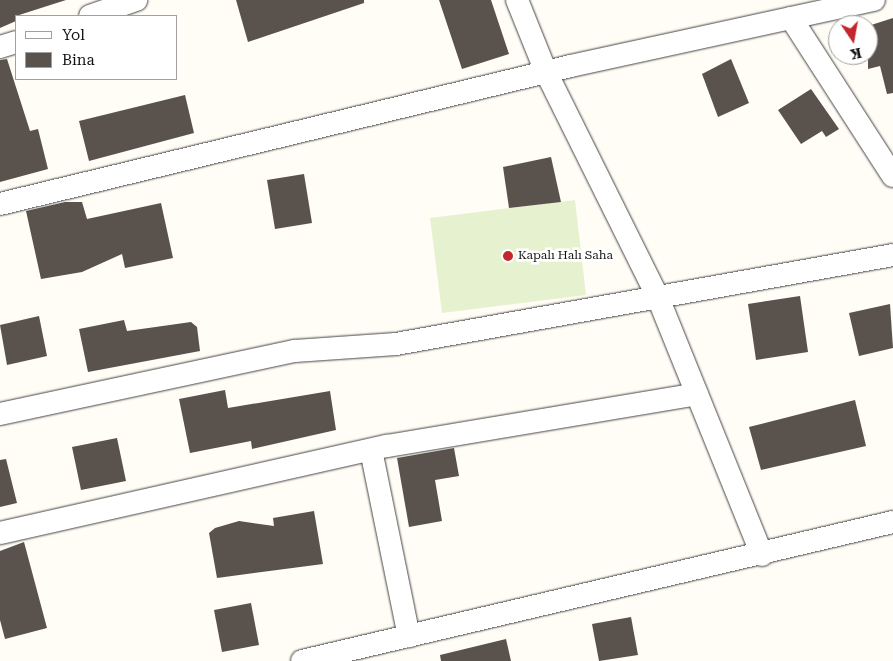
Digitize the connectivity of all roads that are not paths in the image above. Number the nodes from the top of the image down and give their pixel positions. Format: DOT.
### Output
graph roads {
  1 [pos="136,0"];
  2 [pos="517,0"];
  3 [pos="874,0"];
  4 [pos="93,15"];
  5 [pos="792,18"];
  6 [pos="15,42"];
  7 [pos="0,47"];
  8 [pos="546,72"];
  9 [pos="893,176"];
  10 [pos="0,204"];
  11 [pos="893,255"];
  12 [pos="659,300"];
  13 [pos="697,394"];
  14 [pos="0,414"];
  15 [pos="371,450"];
  16 [pos="893,522"];
  17 [pos="0,533"];
  18 [pos="762,555"];
  19 [pos="409,636"];
  20 [pos="302,661"];
  1 -- 4 [label="street"];
  2 -- 8 [label="street"];
  3 -- 5 [label="street"];
  5 -- 8 [label="street"];
  5 -- 9 [label="street"];
  6 -- 7 [label="street"];
  8 -- 10 [label="street"];
  8 -- 12 [label="street"];
  11 -- 12 [label="street"];
  12 -- 13 [label="street"];
  12 -- 14 [label="street"];
  13 -- 15 [label="street"];
  13 -- 18 [label="street"];
  15 -- 17 [label="street"];
  15 -- 19 [label="street"];
  16 -- 18 [label="street"];
  18 -- 19 [label="street"];
  19 -- 20 [label="street"];
}
